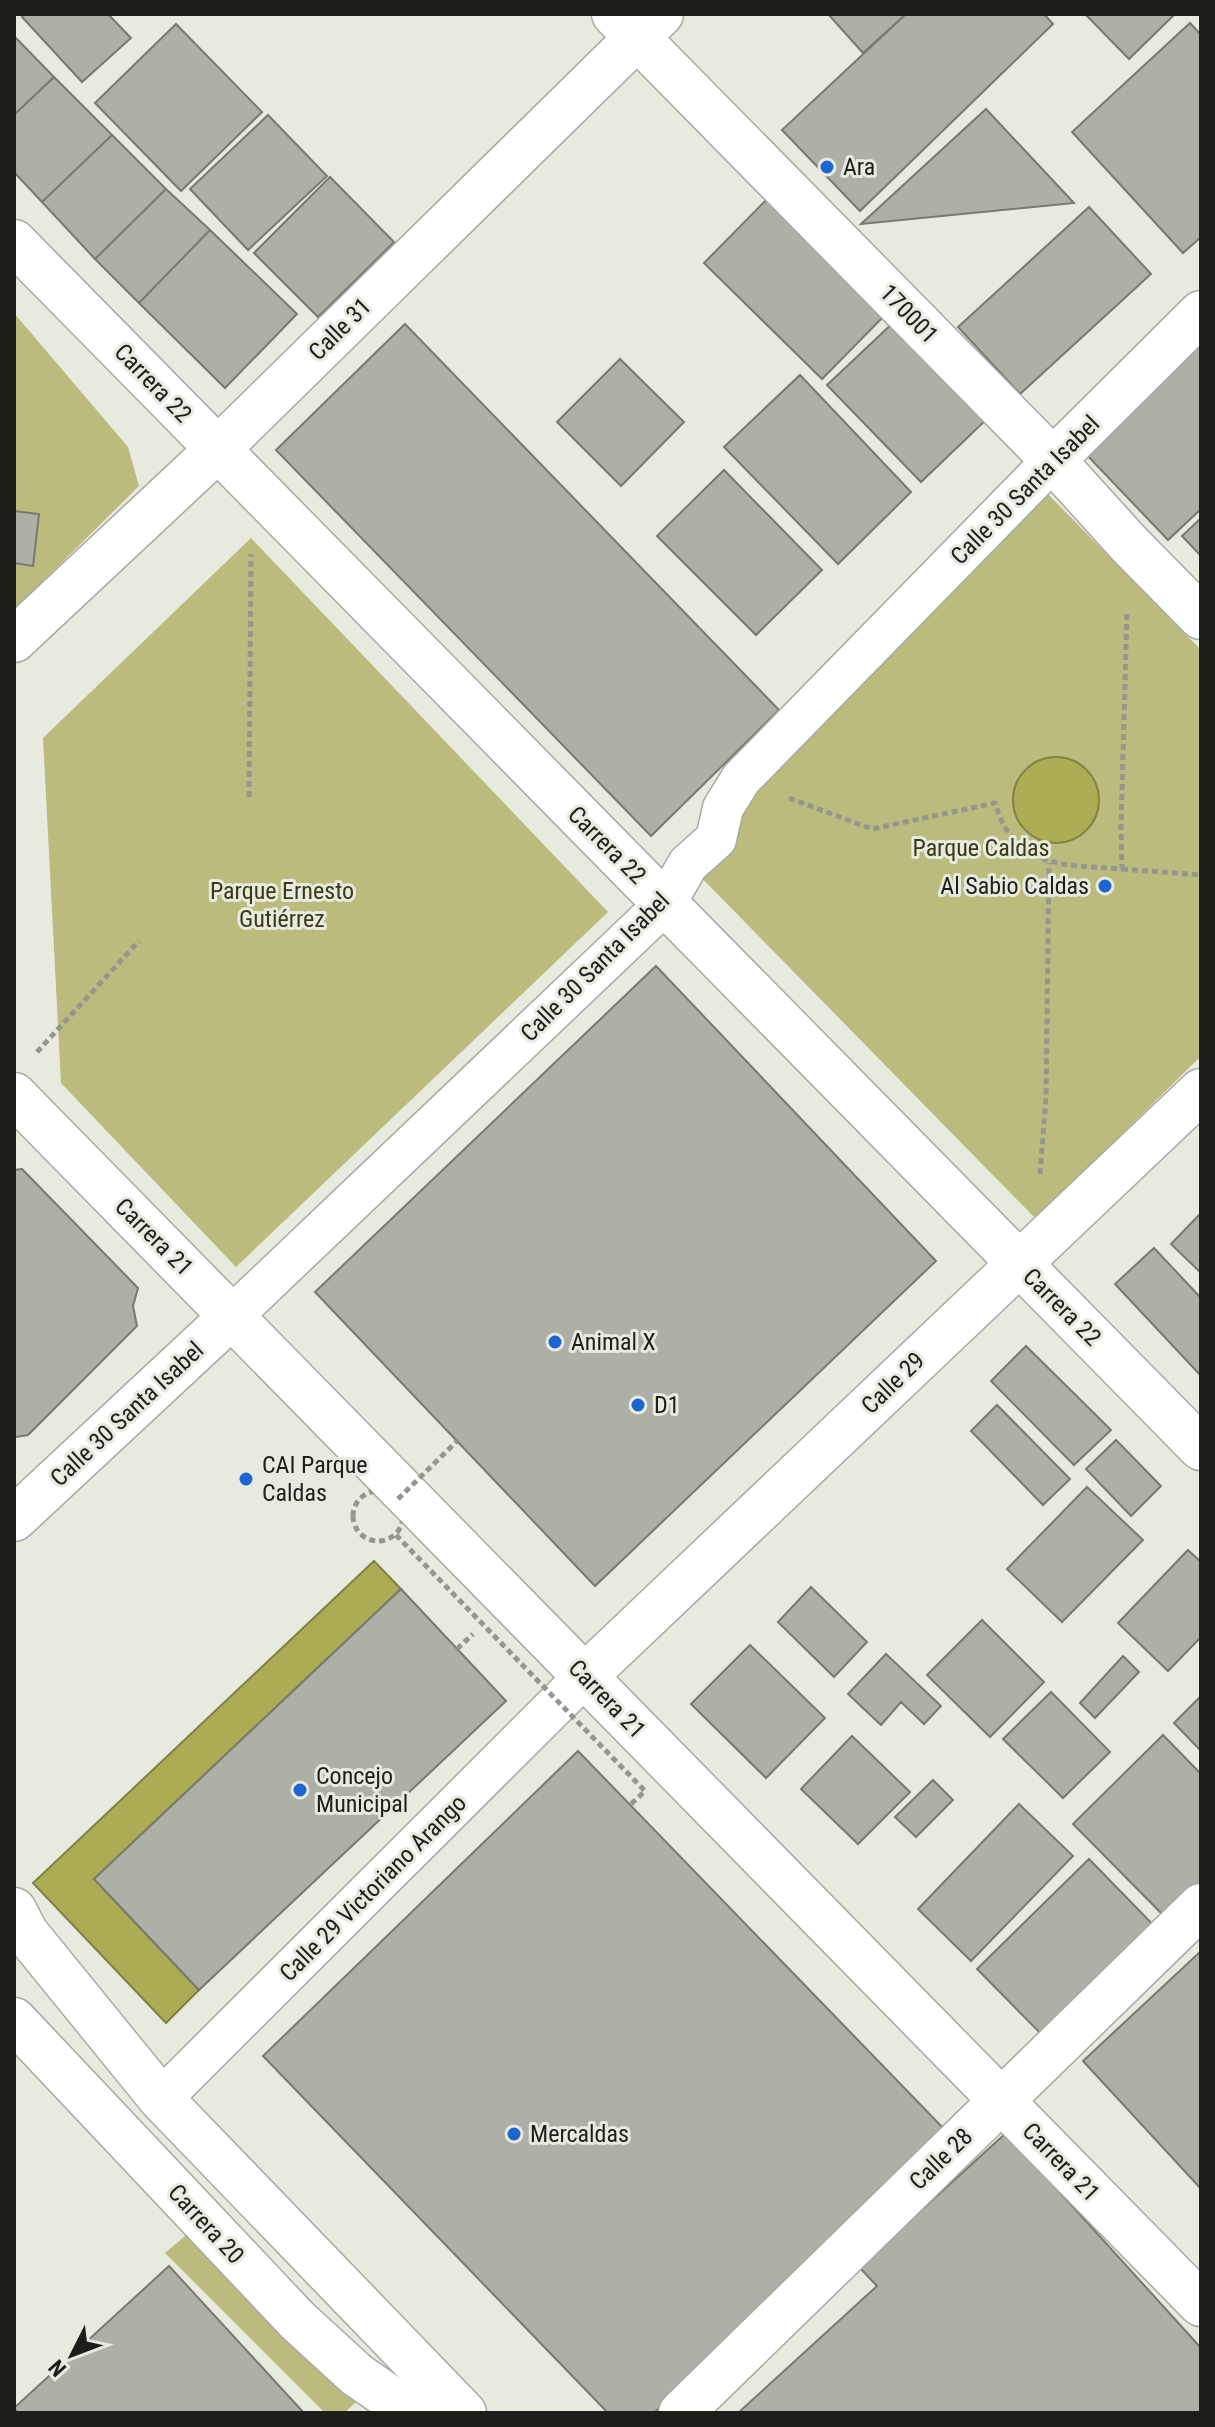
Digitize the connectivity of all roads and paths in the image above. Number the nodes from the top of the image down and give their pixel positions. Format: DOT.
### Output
graph roads {
  1 [pos="637,22"];
  2 [pos="14,242"];
  3 [pos="1201,313"];
  4 [pos="218,449"];
  5 [pos="1053,460"];
  6 [pos="255,487"];
  7 [pos="1129,544"];
  8 [pos="1201,617"];
  9 [pos="14,640"];
  10 [pos="741,779"];
  11 [pos="249,797"];
  12 [pos="1049,863"];
  13 [pos="1122,869"];
  14 [pos="1201,875"];
  15 [pos="665,904"];
  16 [pos="139,941"];
  17 [pos="35,1054"];
  18 [pos="1201,1091"];
  19 [pos="14,1095"];
  20 [pos="1046,1097"];
  21 [pos="1019,1263"];
  22 [pos="232,1316"];
  23 [pos="457,1441"];
  24 [pos="1201,1448"];
  25 [pos="398,1499"];
  26 [pos="14,1519"];
  27 [pos="396,1535"];
  28 [pos="483,1626"];
  29 [pos="457,1649"];
  30 [pos="585,1676"];
  31 [pos="630,1805"];
  32 [pos="1201,1906"];
  33 [pos="14,1910"];
  34 [pos="14,2020"];
  35 [pos="161,2099"];
  36 [pos="1001,2100"];
  37 [pos="1201,2304"];
  38 [pos="357,2375"];
  39 [pos="381,2413"];
  40 [pos="412,2413"];
  41 [pos="464,2413"];
  42 [pos="681,2413"];
  1 -- 4 [label="main road, Calle 31"];
  1 -- 5 [label="main road, 170001"];
  2 -- 4 [label="main road, Carrera 22"];
  3 -- 5 [label="main road, Calle 30 Santa Isabel"];
  4 -- 6 [label="main road, Carrera 22"];
  4 -- 9 [label="main road, Calle 31"];
  5 -- 7 [label="main road, 170001"];
  5 -- 10 [label="street, Calle 30 Santa Isabel"];
  6 -- 11 [label="path"];
  6 -- 15 [label="main road, Carrera 22"];
  7 -- 8 [label="main road, 170001"];
  7 -- 13 [label="path"];
  10 -- 12 [label="path"];
  10 -- 15 [label="street, Calle 30 Santa Isabel"];
  12 -- 13 [label="path"];
  12 -- 20 [label="path"];
  13 -- 14 [label="path"];
  15 -- 21 [label="main road, Carrera 22"];
  15 -- 22 [label="street, Calle 30 Santa Isabel"];
  16 -- 17 [label="path"];
  18 -- 21 [label="main road, Calle 29"];
  19 -- 22 [label="main road, Carrera 21"];
  21 -- 24 [label="main road, Carrera 22"];
  21 -- 30 [label="main road, Calle 29"];
  22 -- 26 [label="main road, Calle 30 Santa Isabel"];
  22 -- 30 [label="main road, Carrera 21"];
  23 -- 25 [label="path, bridge"];
  27 -- 28 [label="path, bridge"];
  28 -- 29 [label="path"];
  28 -- 31 [label="path, bridge"];
  30 -- 35 [label="street, Calle 29 Victoriano Arango"];
  30 -- 36 [label="main road, Carrera 21"];
  32 -- 36 [label="main road, Calle 28"];
  33 -- 35 [label="main road"];
  34 -- 38 [label="main road, Carrera 20"];
  35 -- 41 [label="main road"];
  36 -- 37 [label="main road, Carrera 21"];
  36 -- 42 [label="main road, Calle 28"];
  38 -- 39 [label="main road"];
  38 -- 40 [label="main road, Carrera 20"];
}
